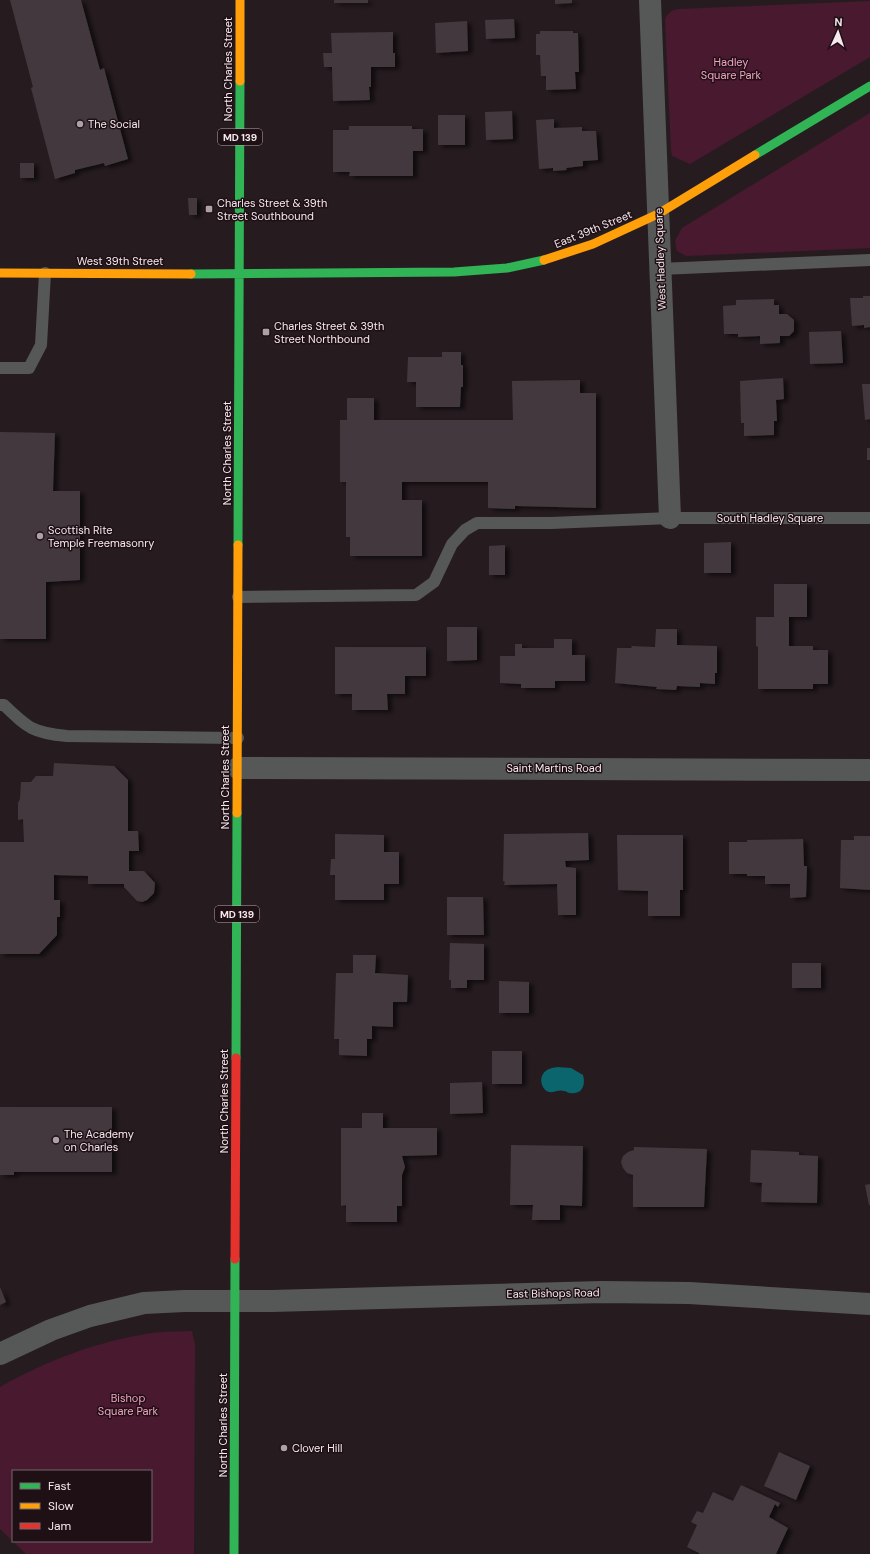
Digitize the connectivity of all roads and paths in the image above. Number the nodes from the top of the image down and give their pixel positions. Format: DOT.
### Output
graph roads {
  1 [pos="240,0"];
  2 [pos="650,0"];
  3 [pos="870,86"];
  4 [pos="658,214"];
  5 [pos="870,260"];
  6 [pos="660,269"];
  7 [pos="0,273"];
  8 [pos="45,273"];
  9 [pos="240,274"];
  10 [pos="0,368"];
  11 [pos="670,518"];
  12 [pos="870,518"];
  13 [pos="238,597"];
  14 [pos="0,705"];
  15 [pos="238,738"];
  16 [pos="238,768"];
  17 [pos="870,770"];
  18 [pos="235,1301"];
  19 [pos="870,1304"];
  20 [pos="0,1354"];
  21 [pos="234,1554"];
  1 -- 9 [label="main road, North Charles Street / MD 139"];
  2 -- 4 [label="street, West Hadley Square"];
  3 -- 4 [label="main road, East 39th Street"];
  4 -- 6 [label="street, West Hadley Square"];
  4 -- 9 [label="main road, East 39th Street"];
  5 -- 6 [label="lane"];
  6 -- 11 [label="street, West Hadley Square"];
  7 -- 8 [label="main road, West 39th Street"];
  8 -- 9 [label="main road, West 39th Street"];
  8 -- 10 [label="lane"];
  9 -- 13 [label="main road, North Charles Street / MD 139"];
  11 -- 12 [label="lane, South Hadley Square"];
  11 -- 13 [label="lane, South Hadley Square"];
  13 -- 15 [label="main road, North Charles Street / MD 139"];
  14 -- 15 [label="lane"];
  15 -- 16 [label="main road, North Charles Street / MD 139"];
  16 -- 17 [label="street, Saint Martins Road"];
  16 -- 18 [label="main road, North Charles Street / MD 139"];
  18 -- 19 [label="street, East Bishops Road"];
  18 -- 20 [label="street, East Bishops Road"];
  18 -- 21 [label="main road, North Charles Street / MD 139"];
}
